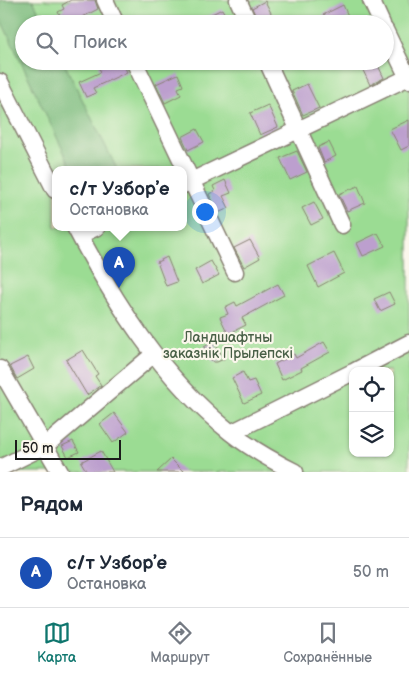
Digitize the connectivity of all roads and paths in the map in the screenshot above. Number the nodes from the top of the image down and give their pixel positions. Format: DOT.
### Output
graph roads {
  1 [pos="105,0"];
  2 [pos="238,0"];
  3 [pos="371,0"];
  4 [pos="112,15"];
  5 [pos="245,15"];
  6 [pos="378,15"];
  7 [pos="394,48"];
  8 [pos="138,70"];
  9 [pos="271,70"];
  10 [pos="409,78"];
  11 [pos="0,82"];
  12 [pos="300,129"];
  13 [pos="180,166"];
  14 [pos="187,183"];
  15 [pos="52,184"];
  16 [pos="342,225"];
  17 [pos="77,231"];
  18 [pos="235,272"];
  19 [pos="409,343"];
  20 [pos="154,354"];
  21 [pos="362,367"];
  22 [pos="0,369"];
  23 [pos="349,374"];
  24 [pos="231,434"];
  25 [pos="45,446"];
  26 [pos="0,468"];
  27 [pos="60,472"];
  28 [pos="295,472"];
  1 -- 4 [label="street"];
  2 -- 5 [label="street"];
  3 -- 6 [label="street"];
  7 -- 10 [label="street"];
  8 -- 13 [label="street"];
  9 -- 12 [label="street"];
  10 -- 12 [label="street"];
  11 -- 15 [label="street"];
  12 -- 14 [label="street"];
  12 -- 16 [label="street"];
  14 -- 18 [label="street"];
  17 -- 20 [label="street"];
  19 -- 21 [label="street"];
  20 -- 24 [label="street"];
  20 -- 25 [label="street"];
  22 -- 25 [label="street"];
  23 -- 24 [label="street"];
  24 -- 28 [label="street"];
  25 -- 26 [label="street"];
  25 -- 27 [label="street"];
}
